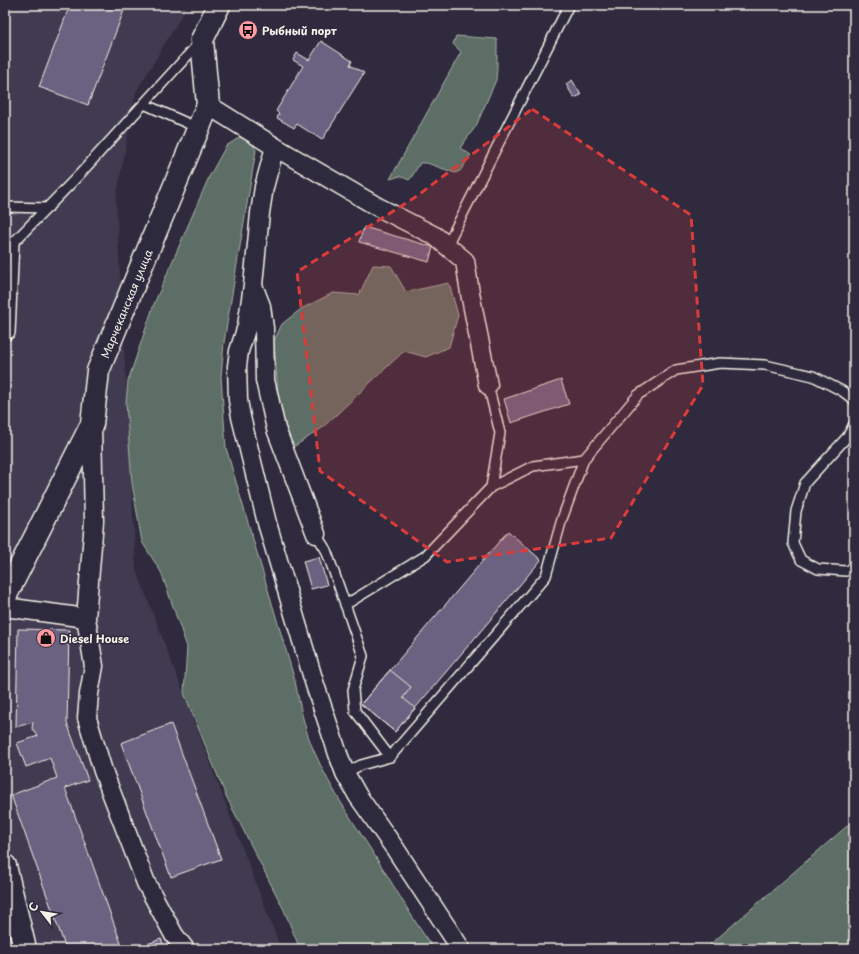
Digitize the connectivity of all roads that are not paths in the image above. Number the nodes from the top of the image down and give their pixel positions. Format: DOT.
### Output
graph roads {
  1 [pos="219,5"];
  2 [pos="569,5"];
  3 [pos="202,40"];
  4 [pos="144,104"];
  5 [pos="208,105"];
  6 [pos="198,128"];
  7 [pos="275,147"];
  8 [pos="5,208"];
  9 [pos="48,208"];
  10 [pos="446,245"];
  11 [pos="253,285"];
  12 [pos="5,336"];
  13 [pos="488,386"];
  14 [pos="854,400"];
  15 [pos="92,424"];
  16 [pos="854,424"];
  17 [pos="584,459"];
  18 [pos="491,487"];
  19 [pos="316,534"];
  20 [pos="854,568"];
  21 [pos="5,596"];
  22 [pos="345,604"];
  23 [pos="5,607"];
  24 [pos="86,618"];
  25 [pos="390,757"];
  26 [pos="345,773"];
  27 [pos="5,866"];
  28 [pos="25,949"];
  29 [pos="185,949"];
  30 [pos="461,949"];
  1 -- 3 [label="street"];
  2 -- 10 [label="lane"];
  3 -- 4 [label="lane"];
  3 -- 5 [label="street, Марчеканская улица"];
  4 -- 6 [label="lane"];
  4 -- 9 [label="lane"];
  5 -- 6 [label="street, Марчеканская улица"];
  5 -- 7 [label="street"];
  6 -- 15 [label="street, Марчеканская улица"];
  7 -- 10 [label="street"];
  7 -- 11 [label="street"];
  8 -- 9 [label="lane"];
  9 -- 12 [label="lane"];
  10 -- 13 [label="street"];
  11 -- 19 [label="street"];
  11 -- 26 [label="street"];
  13 -- 18 [label="lane"];
  14 -- 17 [label="lane"];
  15 -- 21 [label="street, Марчеканская улица"];
  15 -- 24 [label="street"];
  16 -- 20 [label="lane"];
  17 -- 18 [label="lane"];
  17 -- 25 [label="lane"];
  18 -- 22 [label="lane"];
  19 -- 22 [label="lane"];
  22 -- 25 [label="lane"];
  23 -- 24 [label="street"];
  24 -- 29 [label="street"];
  25 -- 26 [label="lane"];
  26 -- 30 [label="street"];
  27 -- 28 [label="street"];
}
